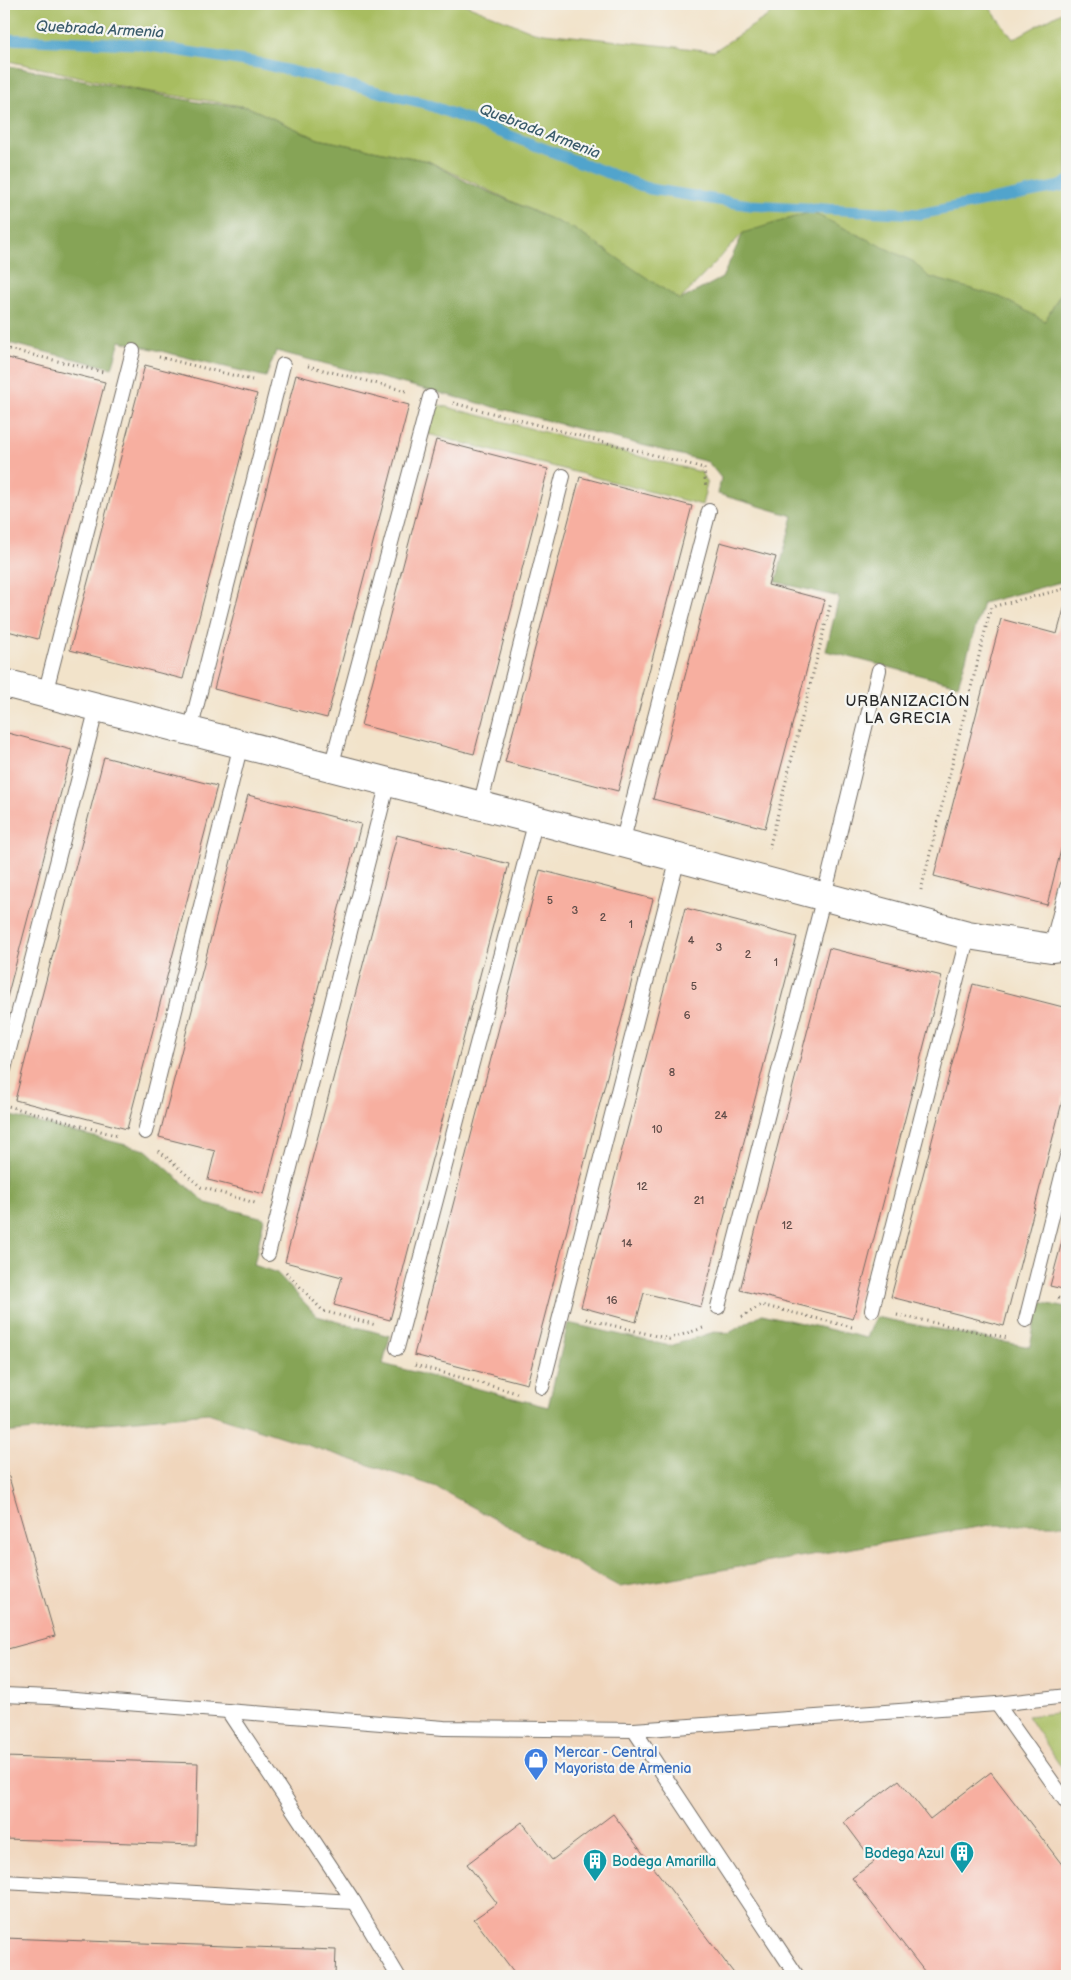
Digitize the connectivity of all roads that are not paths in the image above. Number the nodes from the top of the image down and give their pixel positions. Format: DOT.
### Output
graph roads {
  1 [pos="133,351"];
  2 [pos="283,365"];
  3 [pos="430,397"];
  4 [pos="563,476"];
  5 [pos="709,511"];
  6 [pos="879,670"];
  7 [pos="4,683"];
  8 [pos="45,694"];
  9 [pos="97,707"];
  10 [pos="190,731"];
  11 [pos="241,744"];
  12 [pos="332,768"];
  13 [pos="388,782"];
  14 [pos="480,806"];
  15 [pos="536,820"];
  16 [pos="622,842"];
  17 [pos="678,858"];
  18 [pos="1067,887"];
  19 [pos="824,896"];
  20 [pos="968,935"];
  21 [pos="1059,947"];
  22 [pos="4,1069"];
  23 [pos="145,1132"];
  24 [pos="1067,1156"];
  25 [pos="268,1254"];
  26 [pos="718,1307"];
  27 [pos="872,1310"];
  28 [pos="1026,1320"];
  29 [pos="397,1348"];
  30 [pos="542,1387"];
  31 [pos="4,1694"];
  32 [pos="1067,1696"];
  33 [pos="997,1704"];
  34 [pos="228,1711"];
  35 [pos="634,1730"];
  36 [pos="1067,1803"];
  37 [pos="4,1882"];
  38 [pos="354,1902"];
  39 [pos="398,1976"];
  40 [pos="797,1976"];
  1 -- 8 [label="lane"];
  2 -- 10 [label="lane"];
  3 -- 12 [label="lane"];
  4 -- 14 [label="lane"];
  5 -- 16 [label="lane"];
  6 -- 19 [label="lane"];
  7 -- 8 [label="street"];
  8 -- 9 [label="street"];
  9 -- 10 [label="street"];
  9 -- 22 [label="lane"];
  10 -- 11 [label="street"];
  11 -- 12 [label="street"];
  11 -- 23 [label="lane"];
  12 -- 13 [label="street"];
  13 -- 14 [label="street"];
  13 -- 25 [label="lane"];
  14 -- 15 [label="street"];
  15 -- 16 [label="street"];
  15 -- 29 [label="lane"];
  16 -- 17 [label="street"];
  17 -- 19 [label="street"];
  17 -- 30 [label="lane"];
  18 -- 21 [label="lane"];
  19 -- 20 [label="street"];
  19 -- 26 [label="lane"];
  20 -- 21 [label="street"];
  20 -- 27 [label="lane"];
  24 -- 28 [label="lane"];
  31 -- 34 [label="lane"];
  32 -- 33 [label="lane"];
  33 -- 35 [label="lane"];
  33 -- 36 [label="lane"];
  34 -- 35 [label="lane"];
  34 -- 38 [label="lane"];
  35 -- 40 [label="lane"];
  37 -- 38 [label="lane"];
  38 -- 39 [label="lane"];
}
